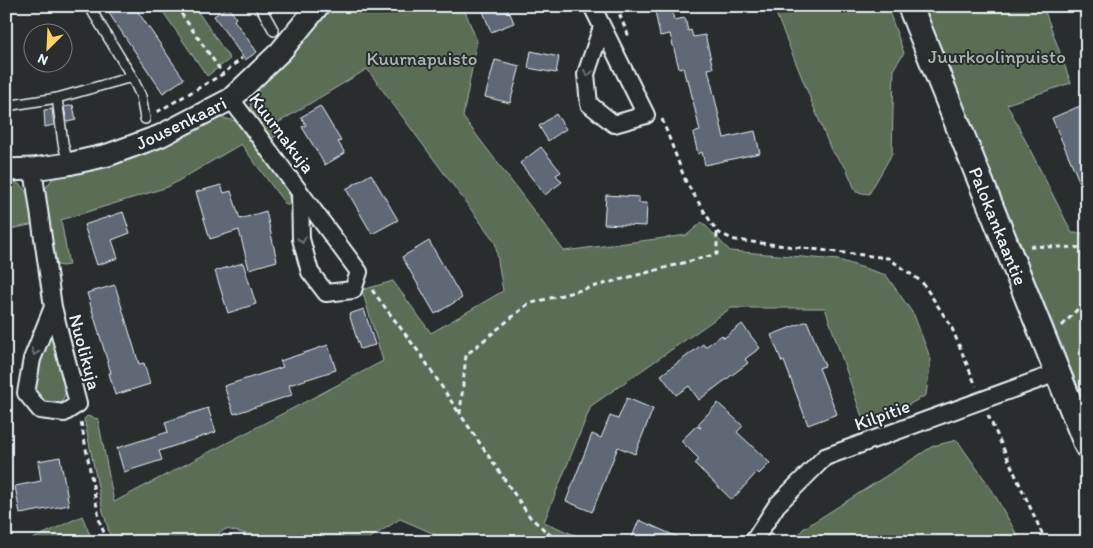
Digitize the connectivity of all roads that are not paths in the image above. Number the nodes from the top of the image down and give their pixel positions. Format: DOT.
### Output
graph roads {
  1 [pos="90,6"];
  2 [pos="260,6"];
  3 [pos="318,6"];
  4 [pos="592,6"];
  5 [pos="910,6"];
  6 [pos="602,27"];
  7 [pos="274,31"];
  8 [pos="132,77"];
  9 [pos="57,98"];
  10 [pos="231,99"];
  11 [pos="6,106"];
  12 [pos="146,119"];
  13 [pos="68,164"];
  14 [pos="33,169"];
  15 [pos="6,170"];
  16 [pos="300,192"];
  17 [pos="52,306"];
  18 [pos="1057,373"];
  19 [pos="1087,446"];
  20 [pos="753,542"];
  1 -- 8 [label="lane"];
  2 -- 7 [label="lane"];
  3 -- 10 [label="street, Jousenkaari"];
  4 -- 6 [label="street"];
  5 -- 18 [label="main road, Palokankaantie"];
  6 -- 6 [label="street, one-way"];
  8 -- 9 [label="lane"];
  8 -- 12 [label="lane"];
  9 -- 11 [label="lane"];
  9 -- 13 [label="lane"];
  10 -- 13 [label="street, Jousenkaari"];
  10 -- 16 [label="street, Kuurnakuja"];
  13 -- 14 [label="street, Jousenkaari"];
  14 -- 15 [label="street, Jousenkaari"];
  14 -- 17 [label="street, Nuolikuja"];
  16 -- 16 [label="street, Kuurnakuja, one-way"];
  17 -- 17 [label="street, Nuolikuja, one-way"];
  18 -- 19 [label="main road, Palokankaantie"];
  18 -- 20 [label="street, Kilpitie"];
}
